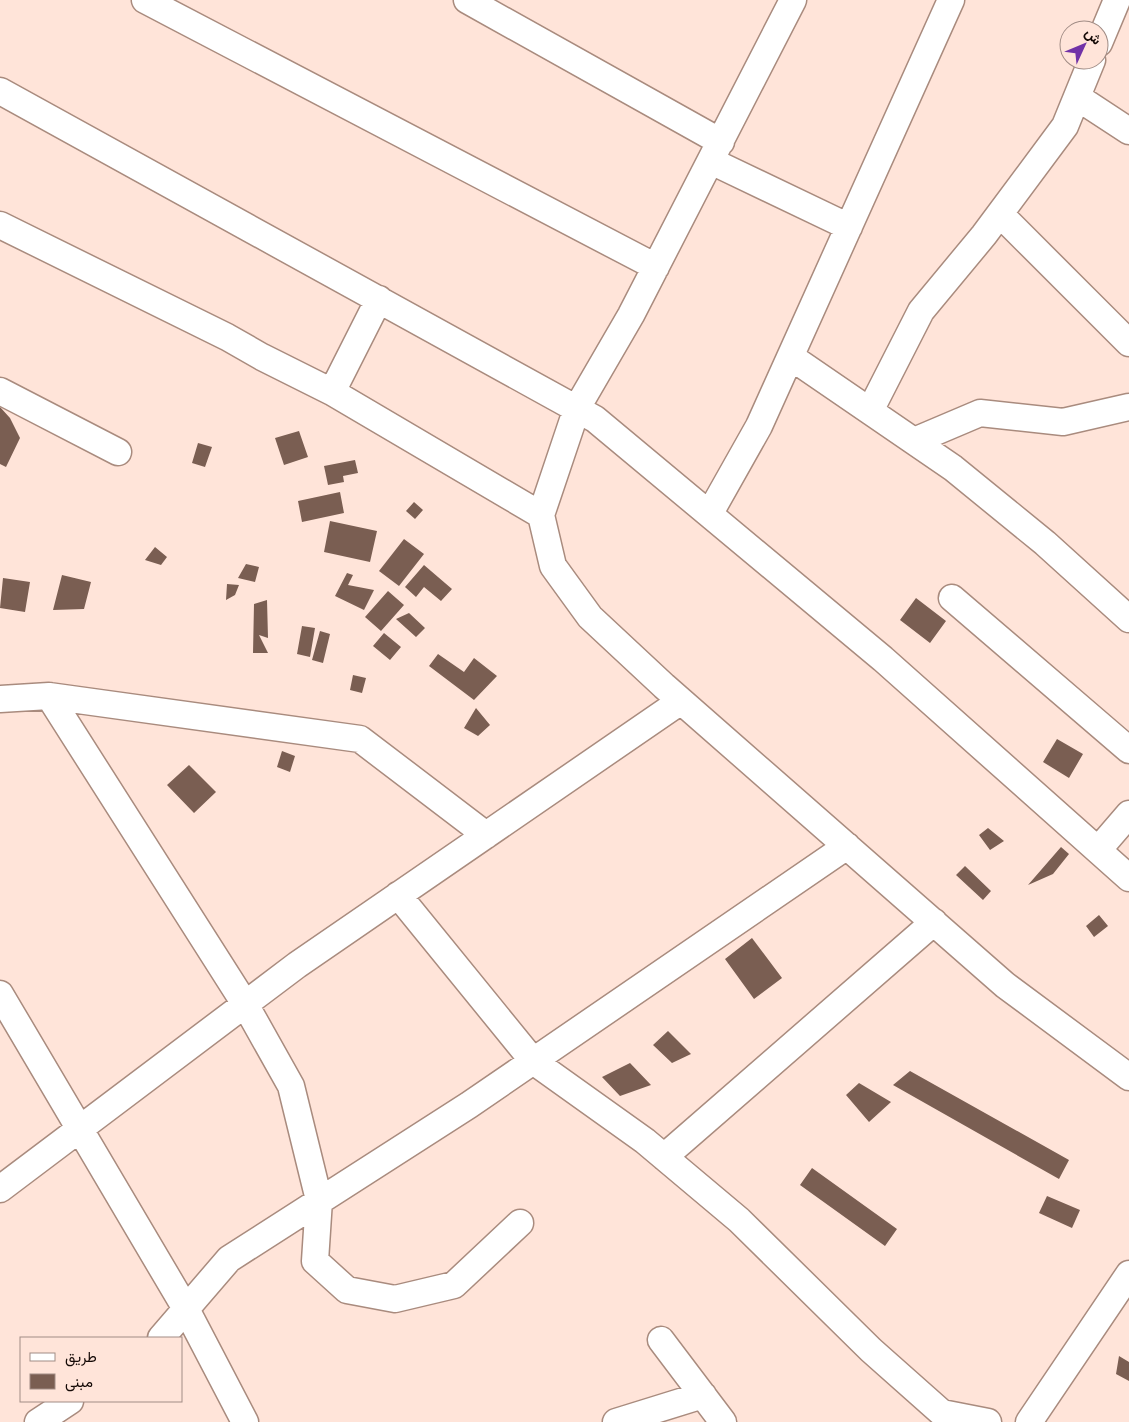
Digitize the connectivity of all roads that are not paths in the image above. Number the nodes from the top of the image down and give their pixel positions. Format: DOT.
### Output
graph roads {
  1 [pos="145,0"];
  2 [pos="467,0"];
  3 [pos="951,0"];
  4 [pos="1117,0"];
  5 [pos="784,3"];
  6 [pos="1109,20"];
  7 [pos="1088,70"];
  8 [pos="0,91"];
  9 [pos="1077,97"];
  10 [pos="1129,131"];
  11 [pos="716,152"];
  12 [pos="1000,214"];
  13 [pos="0,225"];
  14 [pos="849,227"];
  15 [pos="656,267"];
  16 [pos="379,299"];
  17 [pos="1129,343"];
  18 [pos="791,357"];
  19 [pos="0,391"];
  20 [pos="332,392"];
  21 [pos="1129,407"];
  22 [pos="577,408"];
  23 [pos="870,412"];
  24 [pos="914,441"];
  25 [pos="118,452"];
  26 [pos="710,513"];
  27 [pos="540,515"];
  28 [pos="952,598"];
  29 [pos="1129,619"];
  30 [pos="49,696"];
  31 [pos="0,699"];
  32 [pos="681,701"];
  33 [pos="1129,750"];
  34 [pos="1129,814"];
  35 [pos="486,835"];
  36 [pos="847,846"];
  37 [pos="1098,850"];
  38 [pos="1129,878"];
  39 [pos="398,895"];
  40 [pos="934,922"];
  41 [pos="0,994"];
  42 [pos="245,1004"];
  43 [pos="533,1061"];
  44 [pos="1129,1077"];
  45 [pos="80,1129"];
  46 [pos="664,1157"];
  47 [pos="0,1189"];
  48 [pos="320,1200"];
  49 [pos="520,1223"];
  50 [pos="1129,1274"];
  51 [pos="186,1309"];
  52 [pos="162,1337"];
  53 [pos="661,1340"];
  54 [pos="703,1395"];
  55 [pos="68,1402"];
  56 [pos="945,1418"];
  57 [pos="38,1422"];
  58 [pos="245,1422"];
  59 [pos="616,1422"];
  60 [pos="723,1422"];
  61 [pos="988,1422"];
  62 [pos="1029,1422"];
  1 -- 15 [label="street"];
  2 -- 11 [label="street"];
  3 -- 14 [label="street"];
  4 -- 6 [label="street"];
  5 -- 11 [label="street"];
  7 -- 9 [label="street"];
  8 -- 16 [label="street"];
  9 -- 10 [label="street"];
  9 -- 12 [label="street"];
  11 -- 14 [label="street"];
  11 -- 15 [label="street"];
  12 -- 17 [label="street"];
  12 -- 23 [label="street"];
  13 -- 20 [label="street"];
  14 -- 18 [label="street"];
  15 -- 22 [label="street"];
  16 -- 20 [label="street"];
  16 -- 22 [label="street"];
  18 -- 23 [label="street"];
  18 -- 26 [label="street"];
  19 -- 25 [label="street"];
  20 -- 27 [label="street"];
  21 -- 24 [label="street"];
  22 -- 26 [label="street"];
  22 -- 27 [label="street"];
  23 -- 24 [label="street"];
  24 -- 29 [label="street"];
  26 -- 37 [label="street"];
  27 -- 32 [label="street"];
  28 -- 33 [label="street"];
  30 -- 31 [label="street"];
  30 -- 35 [label="street"];
  30 -- 42 [label="street"];
  32 -- 35 [label="street"];
  32 -- 36 [label="street"];
  34 -- 37 [label="street"];
  35 -- 39 [label="street"];
  36 -- 40 [label="street"];
  36 -- 43 [label="street"];
  37 -- 38 [label="street"];
  39 -- 42 [label="street"];
  39 -- 43 [label="street"];
  40 -- 44 [label="street"];
  40 -- 46 [label="street"];
  41 -- 45 [label="street"];
  42 -- 45 [label="street"];
  42 -- 48 [label="street"];
  43 -- 46 [label="street"];
  43 -- 48 [label="street"];
  45 -- 47 [label="street"];
  45 -- 51 [label="street"];
  46 -- 56 [label="street"];
  48 -- 49 [label="street"];
  48 -- 51 [label="street"];
  50 -- 62 [label="street"];
  51 -- 52 [label="street"];
  51 -- 58 [label="street"];
  53 -- 54 [label="street"];
  54 -- 59 [label="street"];
  54 -- 60 [label="street"];
  55 -- 57 [label="street"];
  56 -- 61 [label="street"];
}
